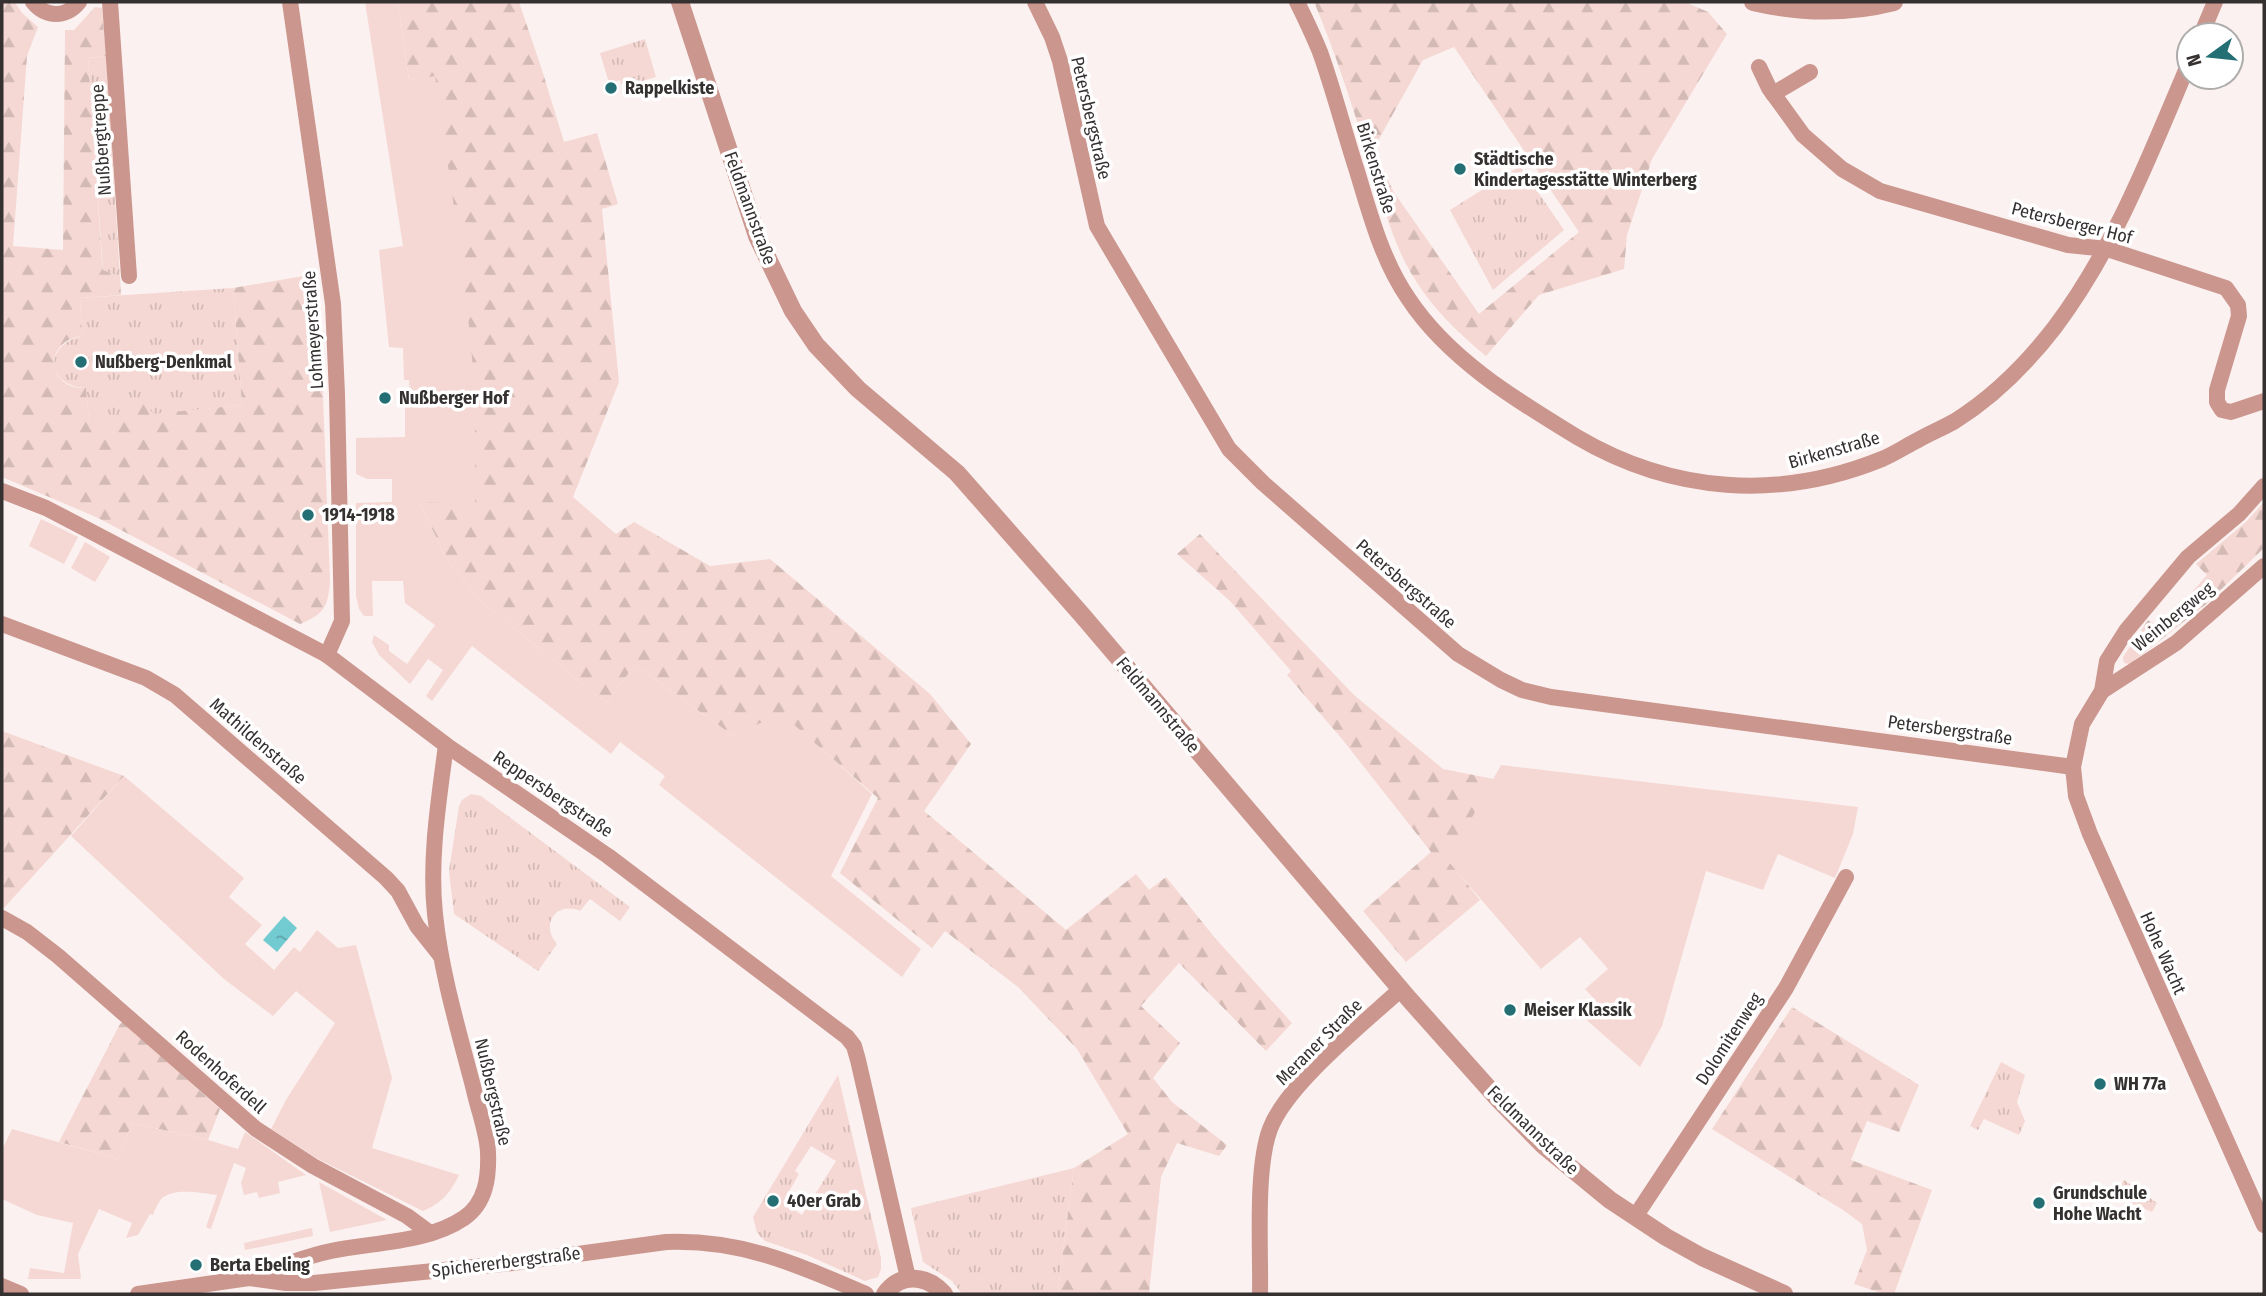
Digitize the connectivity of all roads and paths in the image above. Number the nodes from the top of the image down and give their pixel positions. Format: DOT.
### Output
graph roads {
  1 [pos="33,2"];
  2 [pos="79,2"];
  3 [pos="110,2"];
  4 [pos="289,2"];
  5 [pos="680,2"];
  6 [pos="1035,2"];
  7 [pos="1297,2"];
  8 [pos="1753,2"];
  9 [pos="1894,2"];
  10 [pos="2215,2"];
  11 [pos="2207,21"];
  12 [pos="1759,67"];
  13 [pos="1810,72"];
  14 [pos="2177,91"];
  15 [pos="1773,94"];
  16 [pos="2107,249"];
  17 [pos="129,276"];
  18 [pos="2264,401"];
  19 [pos="2264,486"];
  20 [pos="2,491"];
  21 [pos="2264,566"];
  22 [pos="2,624"];
  23 [pos="327,655"];
  24 [pos="2102,691"];
  25 [pos="446,744"];
  26 [pos="2073,767"];
  27 [pos="1846,877"];
  28 [pos="2,918"];
  29 [pos="440,955"];
  30 [pos="1401,989"];
  31 [pos="1635,1217"];
  32 [pos="2264,1225"];
  33 [pos="430,1233"];
  34 [pos="249,1278"];
  35 [pos="908,1278"];
  36 [pos="2,1286"];
  37 [pos="21,1294"];
  38 [pos="138,1294"];
  39 [pos="866,1294"];
  40 [pos="885,1294"];
  41 [pos="944,1294"];
  42 [pos="1260,1294"];
  43 [pos="1784,1294"];
  1 -- 2 [label="street"];
  3 -- 17 [label="street, Nußbergtreppe"];
  4 -- 23 [label="street, Lohmeyerstraße"];
  5 -- 30 [label="street, Feldmannstraße"];
  6 -- 26 [label="street, Petersbergstraße"];
  7 -- 16 [label="street, Birkenstraße"];
  8 -- 9 [label="street"];
  10 -- 11 [label="street"];
  12 -- 15 [label="street, Petersberger Hof"];
  13 -- 15 [label="street"];
  14 -- 16 [label="street, Birkenstraße"];
  15 -- 16 [label="street, Petersberger Hof"];
  16 -- 18 [label="street, Petersberger Hof"];
  19 -- 24 [label="street"];
  20 -- 23 [label="street, Reppersbergstraße"];
  21 -- 24 [label="street, Weinbergweg"];
  22 -- 29 [label="street, Mathildenstraße"];
  23 -- 25 [label="street, Reppersbergstraße"];
  24 -- 26 [label="street, Hohe Wacht"];
  25 -- 29 [label="street, Nußbergstraße"];
  25 -- 35 [label="street, Reppersbergstraße"];
  26 -- 32 [label="street, Hohe Wacht"];
  27 -- 31 [label="street, Dolomitenweg"];
  28 -- 33 [label="street, Rodenhoferdell"];
  29 -- 33 [label="street, Nußbergstraße"];
  30 -- 31 [label="street, Feldmannstraße"];
  30 -- 42 [label="street, Meraner Straße"];
  31 -- 43 [label="street, Feldmannstraße"];
  33 -- 34 [label="street, Nußbergstraße"];
  34 -- 38 [label="street, Spichererbergstraße"];
  34 -- 39 [label="street, Spichererbergstraße"];
  35 -- 40 [label="street"];
  35 -- 41 [label="street"];
  36 -- 37 [label="street"];
}
